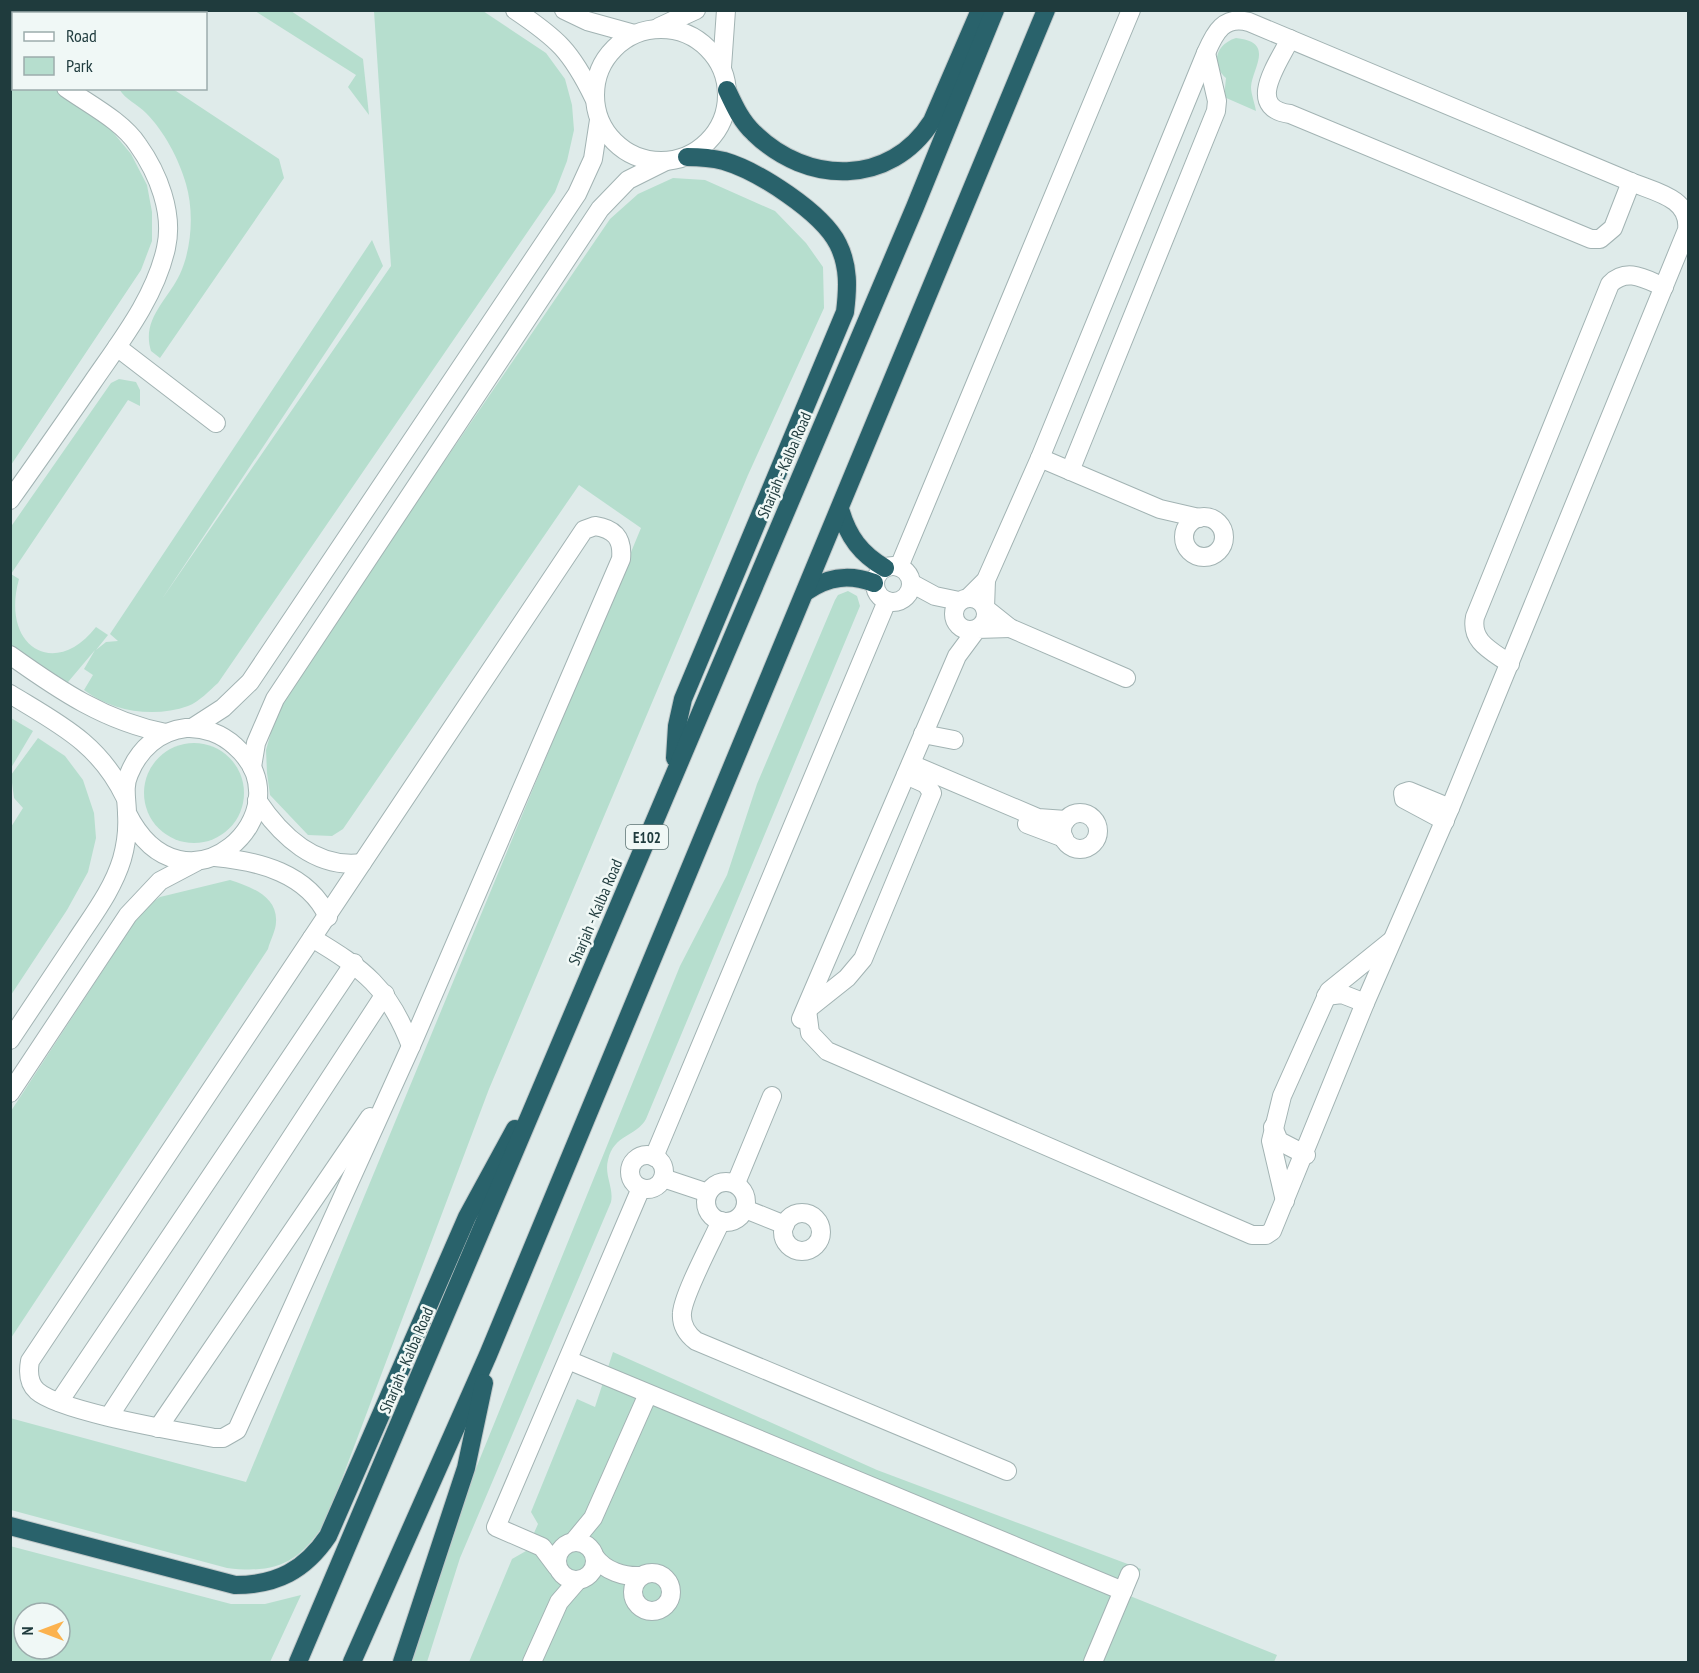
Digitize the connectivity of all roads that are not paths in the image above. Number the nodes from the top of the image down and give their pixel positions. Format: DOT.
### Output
graph roads {
  1 [pos="515,10"];
  2 [pos="564,10"];
  3 [pos="696,10"];
  4 [pos="726,10"];
  5 [pos="980,10"];
  6 [pos="995,10"];
  7 [pos="1046,10"];
  8 [pos="1131,10"];
  9 [pos="657,27"];
  10 [pos="634,34"];
  11 [pos="1290,39"];
  12 [pos="1206,53"];
  13 [pos="722,67"];
  14 [pos="727,90"];
  15 [pos="76,91"];
  16 [pos="594,98"];
  17 [pos="599,120"];
  18 [pos="687,157"];
  19 [pos="664,162"];
  20 [pos="1631,182"];
  21 [pos="1664,287"];
  22 [pos="117,347"];
  23 [pos="216,423"];
  24 [pos="1040,458"];
  25 [pos="1070,471"];
  26 [pos="10,500"];
  27 [pos="840,509"];
  28 [pos="1160,509"];
  29 [pos="1199,518"];
  30 [pos="1184,538"];
  31 [pos="892,567"];
  32 [pos="986,580"];
  33 [pos="874,584"];
  34 [pos="909,589"];
  35 [pos="807,591"];
  36 [pos="887,601"];
  37 [pos="985,608"];
  38 [pos="959,609"];
  39 [pos="977,628"];
  40 [pos="1010,628"];
  41 [pos="10,655"];
  42 [pos="957,656"];
  43 [pos="1510,664"];
  44 [pos="1126,678"];
  45 [pos="10,694"];
  46 [pos="192,728"];
  47 [pos="166,733"];
  48 [pos="923,734"];
  49 [pos="954,740"];
  50 [pos="252,767"];
  51 [pos="908,770"];
  52 [pos="675,771"];
  53 [pos="932,793"];
  54 [pos="257,800"];
  55 [pos="126,805"];
  56 [pos="208,859"];
  57 [pos="362,863"];
  58 [pos="328,916"];
  59 [pos="312,938"];
  60 [pos="1392,940"];
  61 [pos="354,963"];
  62 [pos="385,994"];
  63 [pos="1326,996"];
  64 [pos="1365,1003"];
  65 [pos="807,1010"];
  66 [pos="10,1040"];
  67 [pos="411,1046"];
  68 [pos="398,1077"];
  69 [pos="10,1093"];
  70 [pos="772,1096"];
  71 [pos="538,1099"];
  72 [pos="1273,1125"];
  73 [pos="1306,1155"];
  74 [pos="654,1157"];
  75 [pos="663,1178"];
  76 [pos="736,1184"];
  77 [pos="640,1188"];
  78 [pos="708,1193"];
  79 [pos="1285,1201"];
  80 [pos="745,1209"];
  81 [pos="721,1221"];
  82 [pos="785,1225"];
  83 [pos="488,1355"];
  84 [pos="568,1360"];
  85 [pos="648,1394"];
  86 [pos="59,1402"];
  87 [pos="110,1415"];
  88 [pos="158,1428"];
  89 [pos="1007,1471"];
  90 [pos="593,1518"];
  91 [pos="10,1526"];
  92 [pos="571,1542"];
  93 [pos="542,1547"];
  94 [pos="594,1553"];
  95 [pos="559,1570"];
  96 [pos="582,1578"];
  97 [pos="559,1602"];
  98 [pos="298,1662"];
  99 [pos="352,1662"];
  100 [pos="402,1662"];
  101 [pos="532,1662"];
  102 [pos="1093,1662"];
  1 -- 16 [label="street"];
  2 -- 10 [label="street"];
  3 -- 9 [label="street"];
  4 -- 13 [label="street"];
  5 -- 14 [label="highway"];
  6 -- 52 [label="highway, Sharjah - Kalba Road / E102"];
  7 -- 27 [label="highway"];
  8 -- 31 [label="street"];
  9 -- 10 [label="street"];
  9 -- 13 [label="street"];
  10 -- 16 [label="street"];
  11 -- 12 [label="street"];
  11 -- 20 [label="street"];
  11 -- 20 [label="street"];
  12 -- 24 [label="street"];
  12 -- 25 [label="street"];
  13 -- 14 [label="street"];
  14 -- 18 [label="street"];
  15 -- 22 [label="street"];
  16 -- 17 [label="street"];
  17 -- 19 [label="street"];
  17 -- 46 [label="street"];
  18 -- 19 [label="street"];
  18 -- 52 [label="highway"];
  19 -- 50 [label="street"];
  20 -- 21 [label="street"];
  21 -- 43 [label="street"];
  21 -- 43 [label="street"];
  22 -- 23 [label="street"];
  22 -- 26 [label="street"];
  24 -- 25 [label="street"];
  24 -- 32 [label="street"];
  25 -- 28 [label="street"];
  27 -- 31 [label="highway"];
  27 -- 35 [label="highway"];
  28 -- 29 [label="street"];
  28 -- 30 [label="street"];
  29 -- 30 [label="street"];
  29 -- 30 [label="street"];
  31 -- 33 [label="street"];
  31 -- 34 [label="street"];
  32 -- 37 [label="street"];
  32 -- 38 [label="street"];
  33 -- 35 [label="highway"];
  33 -- 36 [label="street"];
  34 -- 36 [label="street"];
  34 -- 38 [label="street"];
  35 -- 83 [label="highway"];
  36 -- 74 [label="street"];
  37 -- 38 [label="street"];
  37 -- 39 [label="street"];
  37 -- 40 [label="street"];
  38 -- 39 [label="street"];
  38 -- 42 [label="street"];
  39 -- 40 [label="street"];
  39 -- 42 [label="street"];
  40 -- 44 [label="street"];
  41 -- 47 [label="street"];
  42 -- 48 [label="street"];
  43 -- 60 [label="street"];
  45 -- 55 [label="street"];
  46 -- 47 [label="street"];
  46 -- 50 [label="street"];
  47 -- 55 [label="street"];
  48 -- 49 [label="street"];
  48 -- 51 [label="street"];
  50 -- 54 [label="street"];
  51 -- 53 [label="street"];
  51 -- 53 [label="street"];
  51 -- 65 [label="street"];
  52 -- 71 [label="highway, Sharjah - Kalba Road / E102"];
  53 -- 65 [label="street"];
  54 -- 56 [label="street"];
  54 -- 57 [label="street"];
  55 -- 56 [label="street"];
  55 -- 66 [label="street"];
  56 -- 58 [label="street"];
  56 -- 69 [label="street"];
  57 -- 58 [label="street"];
  57 -- 67 [label="street"];
  58 -- 59 [label="street"];
  59 -- 61 [label="street"];
  59 -- 86 [label="street"];
  60 -- 63 [label="street"];
  60 -- 64 [label="street"];
  61 -- 62 [label="street"];
  61 -- 86 [label="street"];
  62 -- 67 [label="street"];
  62 -- 87 [label="street"];
  63 -- 64 [label="street"];
  63 -- 72 [label="street"];
  64 -- 73 [label="street"];
  65 -- 79 [label="street"];
  67 -- 68 [label="street"];
  68 -- 88 [label="street"];
  68 -- 88 [label="street"];
  70 -- 76 [label="street"];
  71 -- 91 [label="highway"];
  71 -- 98 [label="highway, Sharjah - Kalba Road / E102"];
  72 -- 73 [label="street"];
  72 -- 79 [label="street"];
  73 -- 79 [label="street"];
  74 -- 75 [label="street"];
  74 -- 77 [label="street"];
  75 -- 77 [label="street"];
  75 -- 78 [label="street"];
  76 -- 78 [label="street"];
  76 -- 80 [label="street"];
  77 -- 84 [label="street"];
  78 -- 81 [label="street"];
  80 -- 81 [label="street"];
  80 -- 82 [label="street"];
  81 -- 89 [label="street"];
  83 -- 99 [label="highway"];
  83 -- 100 [label="highway"];
  84 -- 85 [label="street"];
  84 -- 93 [label="street"];
  85 -- 90 [label="street"];
  85 -- 102 [label="street"];
  86 -- 87 [label="street"];
  87 -- 88 [label="street"];
  90 -- 92 [label="street"];
  90 -- 94 [label="street"];
  92 -- 93 [label="street"];
  92 -- 94 [label="street"];
  92 -- 95 [label="street"];
  93 -- 95 [label="street"];
  94 -- 96 [label="street"];
  94 -- 96 [label="street"];
  95 -- 96 [label="street"];
  95 -- 97 [label="street"];
  96 -- 97 [label="street"];
  97 -- 101 [label="street"];
}
